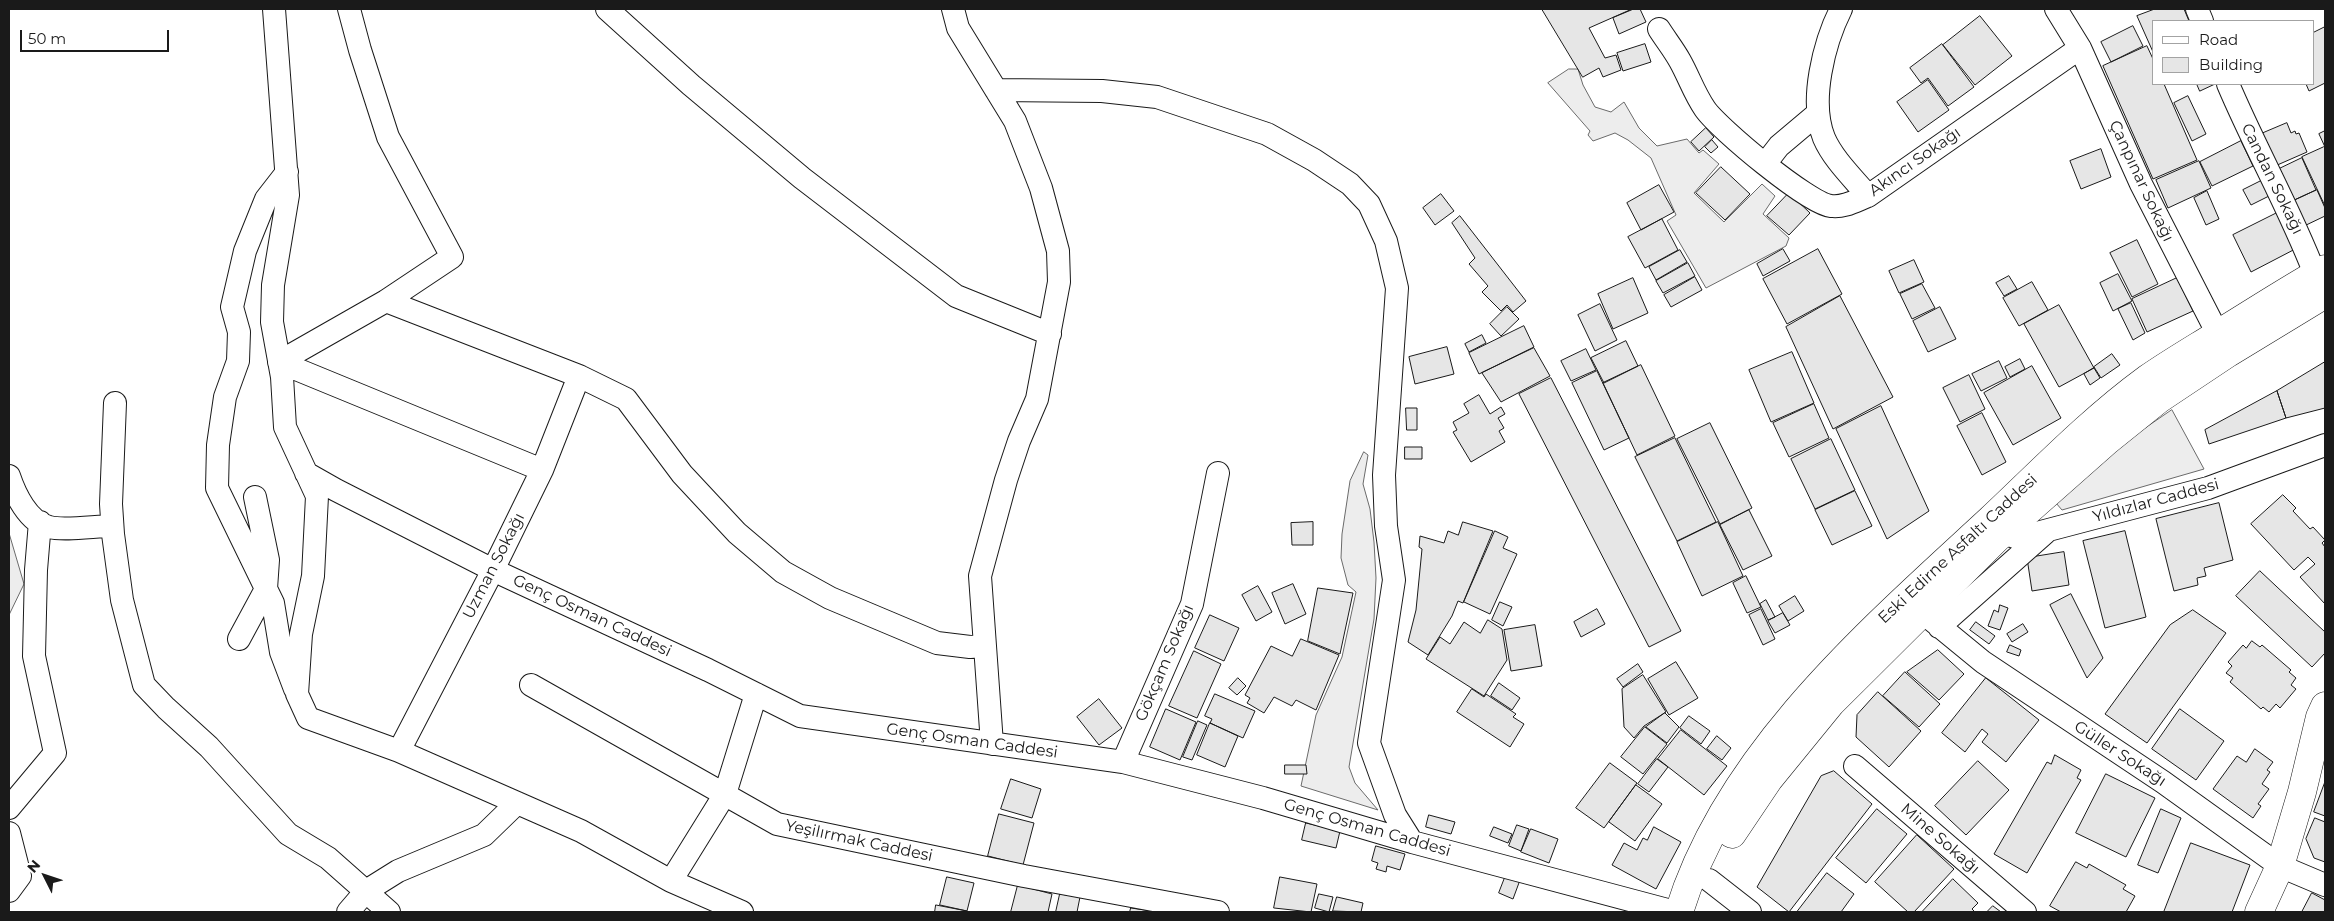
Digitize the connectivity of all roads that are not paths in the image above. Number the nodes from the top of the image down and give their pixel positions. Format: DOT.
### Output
graph roads {
  1 [pos="274,9"];
  2 [pos="349,9"];
  3 [pos="607,9"];
  4 [pos="953,9"];
  5 [pos="1841,9"];
  6 [pos="2057,9"];
  7 [pos="1659,29"];
  8 [pos="2080,48"];
  9 [pos="2228,85"];
  10 [pos="996,90"];
  11 [pos="1817,114"];
  12 [pos="1765,164"];
  13 [pos="287,172"];
  14 [pos="1868,196"];
  15 [pos="2322,279"];
  16 [pos="386,301"];
  17 [pos="1050,334"];
  18 [pos="2223,344"];
  19 [pos="279,362"];
  20 [pos="579,376"];
  21 [pos="115,403"];
  22 [pos="2325,445"];
  23 [pos="542,470"];
  24 [pos="306,472"];
  25 [pos="1218,473"];
  26 [pos="9,476"];
  27 [pos="255,497"];
  28 [pos="40,522"];
  29 [pos="112,526"];
  30 [pos="1997,526"];
  31 [pos="2048,530"];
  32 [pos="493,570"];
  33 [pos="266,588"];
  34 [pos="1923,612"];
  35 [pos="239,639"];
  36 [pos="984,646"];
  37 [pos="531,685"];
  38 [pos="297,694"];
  39 [pos="756,694"];
  40 [pos="2324,714"];
  41 [pos="992,744"];
  42 [pos="399,751"];
  43 [pos="1122,762"];
  44 [pos="1855,766"];
  45 [pos="725,794"];
  46 [pos="517,803"];
  47 [pos="9,808"];
  48 [pos="9,833"];
  49 [pos="1412,842"];
  50 [pos="2280,866"];
  51 [pos="1709,880"];
  52 [pos="671,881"];
  53 [pos="2325,886"];
  54 [pos="9,891"];
  55 [pos="366,891"];
  56 [pos="348,912"];
  57 [pos="388,912"];
  58 [pos="742,912"];
  59 [pos="1218,912"];
  60 [pos="1675,912"];
  61 [pos="1680,912"];
  62 [pos="1750,912"];
  63 [pos="2025,912"];
  64 [pos="2258,912"];
  1 -- 13 [label="street"];
  2 -- 16 [label="street"];
  3 -- 17 [label="street"];
  4 -- 10 [label="street"];
  5 -- 11 [label="street"];
  6 -- 8 [label="street, Çanpınar Sokağı"];
  7 -- 12 [label="street, Akıncı Sokağı"];
  8 -- 14 [label="street, Akıncı Sokağı"];
  8 -- 18 [label="street, Çanpınar Sokağı"];
  9 -- 15 [label="street, Candan Sokağı"];
  10 -- 17 [label="street"];
  10 -- 49 [label="street"];
  11 -- 12 [label="street"];
  11 -- 14 [label="street"];
  12 -- 14 [label="street, Akıncı Sokağı"];
  13 -- 19 [label="street"];
  13 -- 33 [label="street"];
  15 -- 18 [label="main road, Eski Edirne Asfaltı Caddesi"];
  16 -- 19 [label="street"];
  16 -- 20 [label="street"];
  17 -- 36 [label="street"];
  18 -- 30 [label="main road, Eski Edirne Asfaltı Caddesi"];
  19 -- 23 [label="street"];
  19 -- 24 [label="street"];
  20 -- 23 [label="street, Uzman Sokağı"];
  20 -- 36 [label="street"];
  21 -- 29 [label="street"];
  22 -- 31 [label="street, Yıldızlar Caddesi"];
  23 -- 32 [label="street, Uzman Sokağı"];
  24 -- 32 [label="street, Genç Osman Caddesi"];
  24 -- 38 [label="street"];
  25 -- 43 [label="street, Gökçam Sokağı"];
  26 -- 28 [label="street"];
  27 -- 33 [label="street"];
  28 -- 29 [label="street"];
  28 -- 47 [label="street"];
  29 -- 55 [label="street"];
  30 -- 31 [label="street, Yıldızlar Caddesi"];
  30 -- 34 [label="main road, Eski Edirne Asfaltı Caddesi"];
  31 -- 34 [label="street"];
  32 -- 39 [label="street, Genç Osman Caddesi"];
  32 -- 42 [label="street, Uzman Sokağı"];
  33 -- 35 [label="street"];
  33 -- 38 [label="street"];
  34 -- 50 [label="street, Güller Sokağı"];
  34 -- 51 [label="main road, Eski Edirne Asfaltı Caddesi"];
  34 -- 61 [label="main road, Eski Edirne Asfaltı Caddesi"];
  36 -- 41 [label="street"];
  37 -- 45 [label="street, Yeşilırmak Caddesi"];
  38 -- 42 [label="street"];
  39 -- 41 [label="street, Genç Osman Caddesi"];
  39 -- 45 [label="street"];
  40 -- 50 [label="main road"];
  41 -- 43 [label="street, Genç Osman Caddesi"];
  42 -- 46 [label="street"];
  43 -- 49 [label="street, Genç Osman Caddesi"];
  44 -- 63 [label="street, Mine Sokağı"];
  45 -- 52 [label="street"];
  45 -- 59 [label="street, Yeşilırmak Caddesi"];
  46 -- 52 [label="street"];
  46 -- 55 [label="street"];
  48 -- 54 [label="street"];
  49 -- 60 [label="street, Genç Osman Caddesi"];
  50 -- 53 [label="street, Güller Sokağı"];
  50 -- 64 [label="main road"];
  51 -- 61 [label="main road, Eski Edirne Asfaltı Caddesi"];
  51 -- 62 [label="street"];
  52 -- 58 [label="street"];
  55 -- 56 [label="street"];
  55 -- 57 [label="street"];
}
